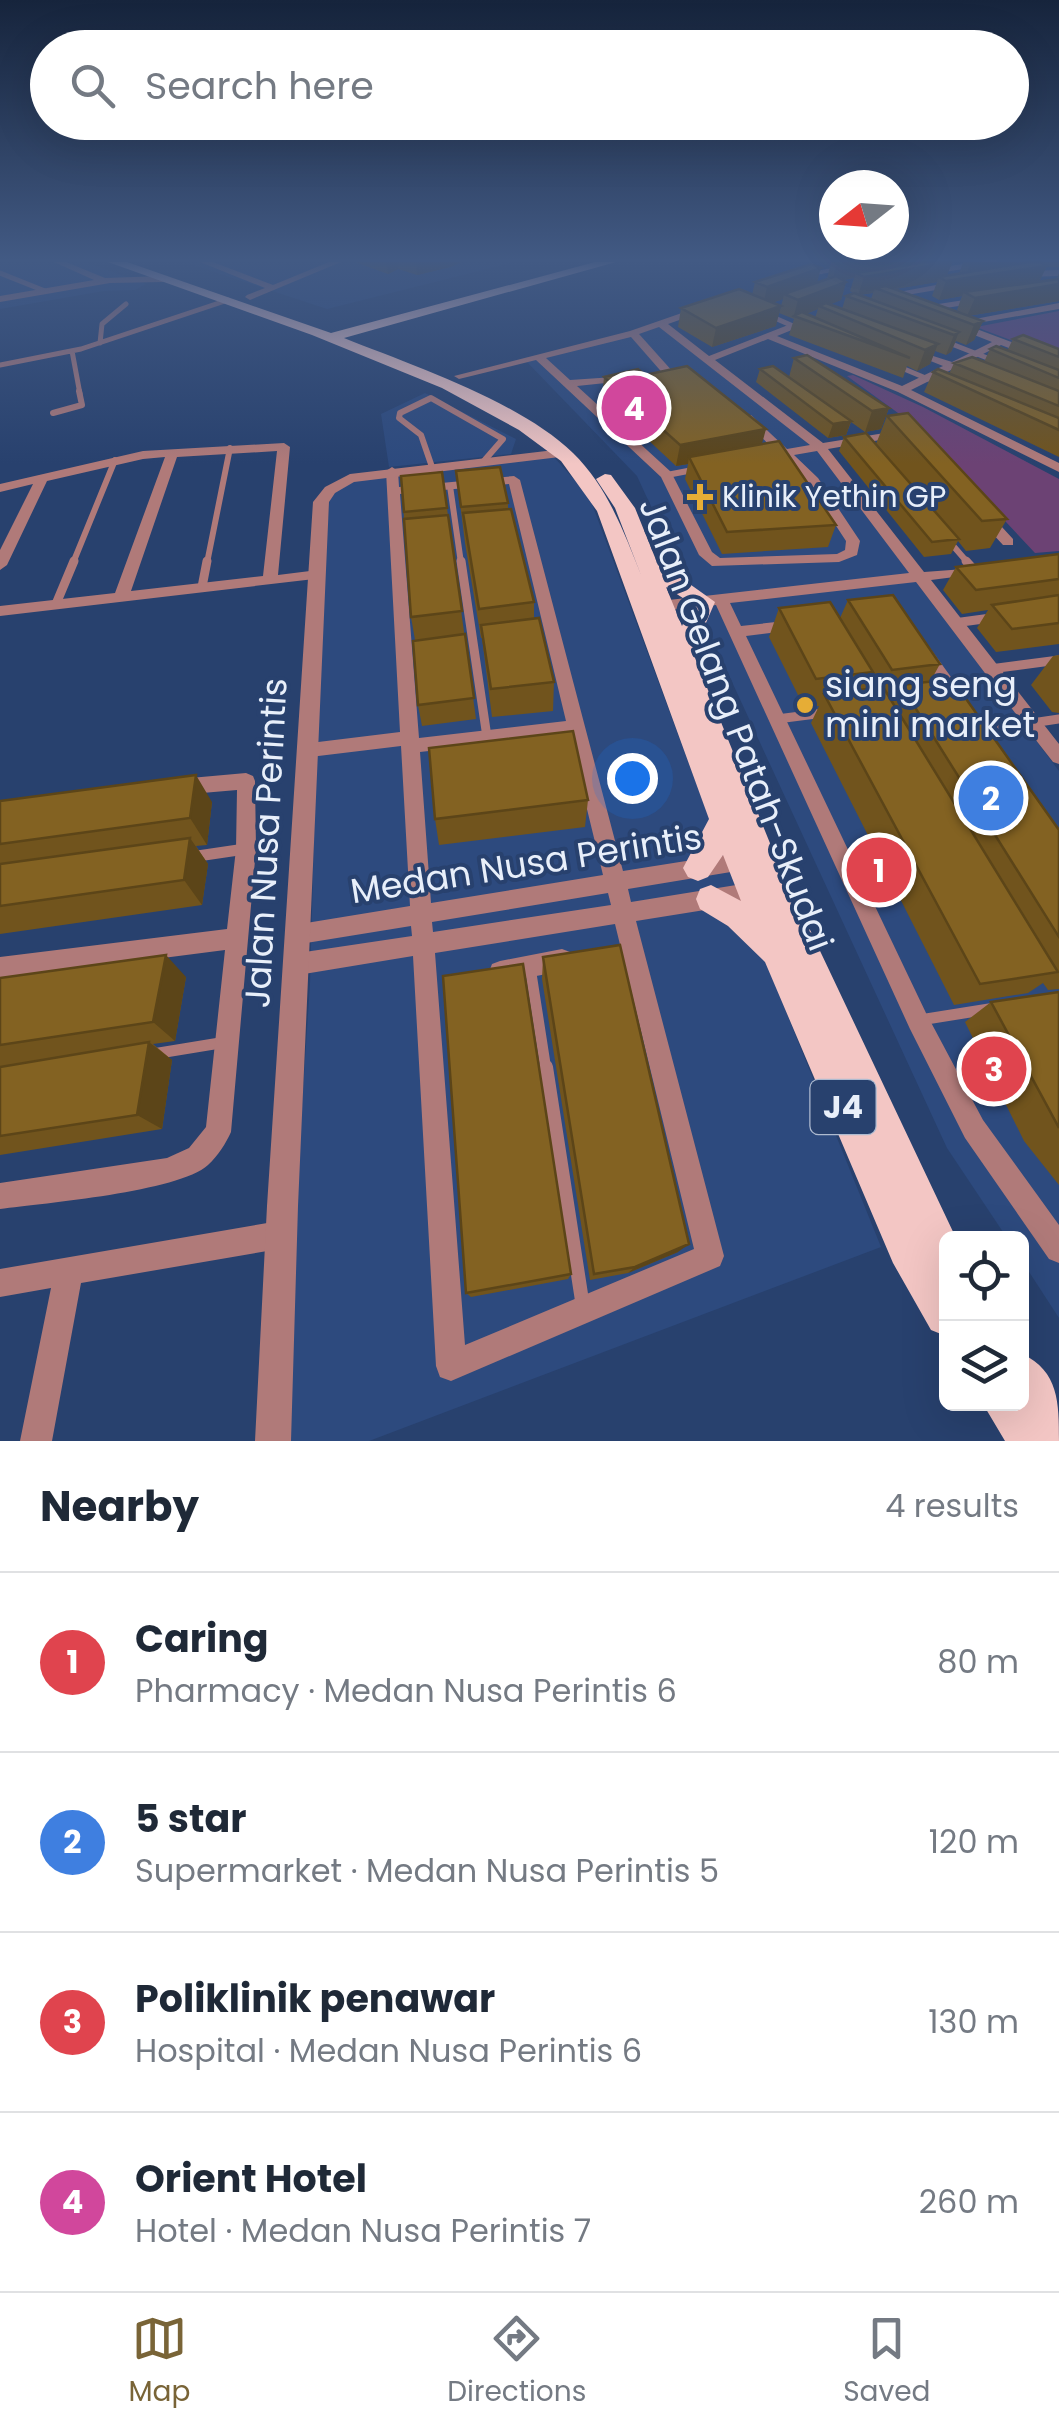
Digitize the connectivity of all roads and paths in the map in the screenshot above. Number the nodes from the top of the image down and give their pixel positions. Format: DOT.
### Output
graph roads {
  1 [pos="101,329"];
  2 [pos="141,329"];
  3 [pos="337,329"];
  4 [pos="338,329"];
  5 [pos="383,329"];
  6 [pos="643,329"];
  7 [pos="669,329"];
  8 [pos="787,329"];
  9 [pos="805,329"];
  10 [pos="971,329"];
  11 [pos="814,332"];
  12 [pos="633,333"];
  13 [pos="927,334"];
  14 [pos="769,336"];
  15 [pos="1002,340"];
  16 [pos="100,343"];
  17 [pos="903,346"];
  18 [pos="387,349"];
  19 [pos="72,352"];
  20 [pos="976,353"];
  21 [pos="539,357"];
  22 [pos="709,359"];
  23 [pos="881,360"];
  24 [pos="1059,364"];
  25 [pos="0,365"];
  26 [pos="952,365"];
  27 [pos="1008,366"];
  28 [pos="652,376"];
  29 [pos="635,377"];
  30 [pos="926,378"];
  31 [pos="988,380"];
  32 [pos="456,382"];
  33 [pos="571,383"];
  34 [pos="942,386"];
  35 [pos="902,390"];
  36 [pos="431,398"];
  37 [pos="738,410"];
  38 [pos="53,413"];
  39 [pos="890,421"];
  40 [pos="848,428"];
  41 [pos="906,432"];
  42 [pos="863,439"];
  43 [pos="819,446"];
  44 [pos="918,446"];
  45 [pos="230,448"];
  46 [pos="173,452"];
  47 [pos="786,453"];
  48 [pos="562,454"];
  49 [pos="876,454"];
  50 [pos="769,456"];
  51 [pos="114,460"];
  52 [pos="482,462"];
  53 [pos="432,467"];
  54 [pos="1059,468"];
  55 [pos="701,469"];
  56 [pos="667,475"];
  57 [pos="42,478"];
  58 [pos="393,481"];
  59 [pos="450,486"];
  60 [pos="0,488"];
  61 [pos="970,501"];
  62 [pos="940,531"];
  63 [pos="474,535"];
  64 [pos="457,536"];
  65 [pos="442,538"];
  66 [pos="1008,542"];
  67 [pos="784,562"];
  68 [pos="0,565"];
  69 [pos="649,565"];
  70 [pos="992,569"];
  71 [pos="974,570"];
  72 [pos="318,575"];
  73 [pos="918,577"];
  74 [pos="270,578"];
  75 [pos="202,587"];
  76 [pos="800,591"];
  77 [pos="121,596"];
  78 [pos="712,601"];
  79 [pos="56,604"];
  80 [pos="655,607"];
  81 [pos="0,611"];
  82 [pos="1006,616"];
  83 [pos="954,623"];
  84 [pos="804,624"];
  85 [pos="735,632"];
  86 [pos="916,640"];
  87 [pos="490,645"];
  88 [pos="474,647"];
  89 [pos="456,649"];
  90 [pos="682,652"];
  91 [pos="1059,660"];
  92 [pos="990,669"];
  93 [pos="832,712"];
  94 [pos="1059,718"];
  95 [pos="777,719"];
  96 [pos="1032,723"];
  97 [pos="576,727"];
  98 [pos="487,737"];
  99 [pos="410,742"];
  100 [pos="310,750"];
  101 [pos="1059,757"];
  102 [pos="154,789"];
  103 [pos="723,819"];
  104 [pos="246,849"];
  105 [pos="170,860"];
  106 [pos="698,868"];
  107 [pos="758,875"];
  108 [pos="615,882"];
  109 [pos="711,899"];
  110 [pos="623,913"];
  111 [pos="421,914"];
  112 [pos="237,938"];
  113 [pos="423,945"];
  114 [pos="299,949"];
  115 [pos="580,956"];
  116 [pos="780,960"];
  117 [pos="530,966"];
  118 [pos="0,968"];
  119 [pos="478,976"];
  120 [pos="1007,1006"];
  121 [pos="918,1021"];
  122 [pos="229,1042"];
  123 [pos="134,1057"];
  124 [pos="0,1196"];
  125 [pos="279,1235"];
  126 [pos="939,1248"];
  127 [pos="1059,1250"];
  128 [pos="69,1270"];
  129 [pos="0,1283"];
  130 [pos="939,1302"];
  131 [pos="584,1310"];
  132 [pos="1029,1386"];
  133 [pos="1010,1411"];
  134 [pos="1059,1428"];
  135 [pos="36,1441"];
  136 [pos="274,1441"];
  137 [pos="1032,1441"];
  1 -- 16 [label="lane"];
  2 -- 16 [label="lane"];
  3 -- 32 [label="main road, Jalan Gelang Patah-Skudai / J4"];
  4 -- 18 [label="main road, Jalan Gelang Patah-Skudai / J4"];
  5 -- 18 [label="main road"];
  6 -- 12 [label="street"];
  7 -- 22 [label="street"];
  8 -- 14 [label="street"];
  9 -- 11 [label="lane"];
  10 -- 15 [label="street"];
  12 -- 21 [label="street"];
  12 -- 28 [label="street"];
  13 -- 20 [label="lane"];
  14 -- 22 [label="street"];
  14 -- 35 [label="street"];
  15 -- 20 [label="street"];
  15 -- 24 [label="street"];
  16 -- 19 [label="lane"];
  17 -- 26 [label="street"];
  18 -- 32 [label="main road, Jalan Gelang Patah-Skudai / J4"];
  19 -- 25 [label="lane"];
  19 -- 38 [label="lane"];
  20 -- 26 [label="street"];
  20 -- 27 [label="lane"];
  21 -- 32 [label="street"];
  21 -- 33 [label="street"];
  22 -- 43 [label="street"];
  23 -- 30 [label="lane"];
  26 -- 30 [label="street"];
  26 -- 31 [label="street"];
  29 -- 33 [label="street"];
  30 -- 34 [label="lane"];
  30 -- 35 [label="street"];
  32 -- 36 [label="lane"];
  32 -- 48 [label="main road, Jalan Gelang Patah-Skudai / J4"];
  32 -- 69 [label="main road, Jalan Gelang Patah-Skudai / J4"];
  33 -- 56 [label="street"];
  35 -- 54 [label="street"];
  36 -- 52 [label="lane"];
  36 -- 53 [label="lane"];
  37 -- 47 [label="street"];
  39 -- 41 [label="street"];
  40 -- 42 [label="lane"];
  41 -- 42 [label="street"];
  41 -- 44 [label="street"];
  42 -- 43 [label="street"];
  42 -- 49 [label="lane"];
  43 -- 47 [label="street"];
  43 -- 73 [label="street"];
  45 -- 46 [label="street"];
  45 -- 74 [label="street"];
  45 -- 75 [label="lane"];
  46 -- 51 [label="street"];
  46 -- 77 [label="street"];
  47 -- 50 [label="lane"];
  47 -- 67 [label="street"];
  48 -- 52 [label="street, Jalan Nusa Perintis"];
  48 -- 80 [label="main road, Jalan Gelang Patah-Skudai / J4"];
  51 -- 57 [label="street"];
  51 -- 79 [label="lane"];
  52 -- 53 [label="street, Jalan Nusa Perintis"];
  53 -- 58 [label="street, Jalan Nusa Perintis"];
  55 -- 56 [label="lane"];
  56 -- 67 [label="street"];
  57 -- 60 [label="street"];
  57 -- 68 [label="street"];
  58 -- 59 [label="street"];
  58 -- 72 [label="street, Jalan Nusa Perintis"];
  58 -- 99 [label="street"];
  59 -- 64 [label="lane"];
  59 -- 97 [label="street"];
  61 -- 66 [label="street"];
  62 -- 71 [label="lane"];
  63 -- 64 [label="lane"];
  64 -- 65 [label="lane"];
  64 -- 88 [label="lane"];
  67 -- 76 [label="street"];
  69 -- 78 [label="main road"];
  69 -- 80 [label="main road, Jalan Gelang Patah-Skudai / J4"];
  70 -- 71 [label="street"];
  71 -- 73 [label="street"];
  72 -- 74 [label="street"];
  72 -- 100 [label="street, Jalan Nusa Perintis"];
  73 -- 76 [label="street"];
  73 -- 83 [label="street"];
  74 -- 75 [label="street"];
  75 -- 77 [label="street"];
  76 -- 78 [label="street"];
  77 -- 79 [label="street"];
  78 -- 80 [label="street"];
  78 -- 85 [label="street"];
  78 -- 90 [label="main road"];
  79 -- 81 [label="street"];
  80 -- 90 [label="main road, Jalan Gelang Patah-Skudai / J4"];
  80 -- 103 [label="main road, Jalan Gelang Patah-Skudai / J4"];
  82 -- 83 [label="lane"];
  83 -- 92 [label="street"];
  84 -- 85 [label="street"];
  85 -- 95 [label="street"];
  86 -- 96 [label="street"];
  87 -- 88 [label="lane"];
  88 -- 89 [label="lane"];
  88 -- 98 [label="lane"];
  90 -- 107 [label="main road, Jalan Gelang Patah-Skudai / J4"];
  91 -- 92 [label="lane"];
  92 -- 96 [label="street"];
  93 -- 95 [label="lane"];
  94 -- 96 [label="lane"];
  95 -- 121 [label="street"];
  96 -- 101 [label="street"];
  97 -- 98 [label="street"];
  97 -- 108 [label="street"];
  98 -- 99 [label="street"];
  99 -- 100 [label="street"];
  99 -- 111 [label="street"];
  100 -- 114 [label="street, Jalan Nusa Perintis"];
  102 -- 104 [label="street"];
  103 -- 106 [label="main road"];
  103 -- 107 [label="main road, Jalan Gelang Patah-Skudai / J4"];
  104 -- 105 [label="lane"];
  104 -- 112 [label="street"];
  106 -- 107 [label="street, Medan Nusa Perintis"];
  106 -- 108 [label="street, Medan Nusa Perintis"];
  107 -- 109 [label="street"];
  107 -- 116 [label="main road, Jalan Gelang Patah-Skudai / J4"];
  107 -- 126 [label="main road, Jalan Gelang Patah-Skudai / J4"];
  108 -- 110 [label="street"];
  108 -- 111 [label="street, Medan Nusa Perintis"];
  109 -- 110 [label="street"];
  109 -- 116 [label="main road"];
  110 -- 113 [label="street"];
  110 -- 131 [label="street"];
  111 -- 113 [label="street"];
  111 -- 114 [label="street, Medan Nusa Perintis"];
  112 -- 118 [label="street"];
  112 -- 122 [label="street"];
  113 -- 114 [label="street"];
  113 -- 131 [label="street"];
  114 -- 125 [label="street, Jalan Nusa Perintis"];
  115 -- 117 [label="street"];
  116 -- 130 [label="main road, Jalan Gelang Patah-Skudai / J4"];
  117 -- 119 [label="street"];
  117 -- 131 [label="lane"];
  120 -- 121 [label="lane"];
  121 -- 127 [label="street"];
  122 -- 123 [label="lane"];
  122 -- 124 [label="street"];
  125 -- 128 [label="street"];
  125 -- 136 [label="street, Jalan Nusa Perintis"];
  128 -- 129 [label="street"];
  128 -- 135 [label="street"];
  132 -- 134 [label="main road"];
  133 -- 137 [label="main road"];
}
